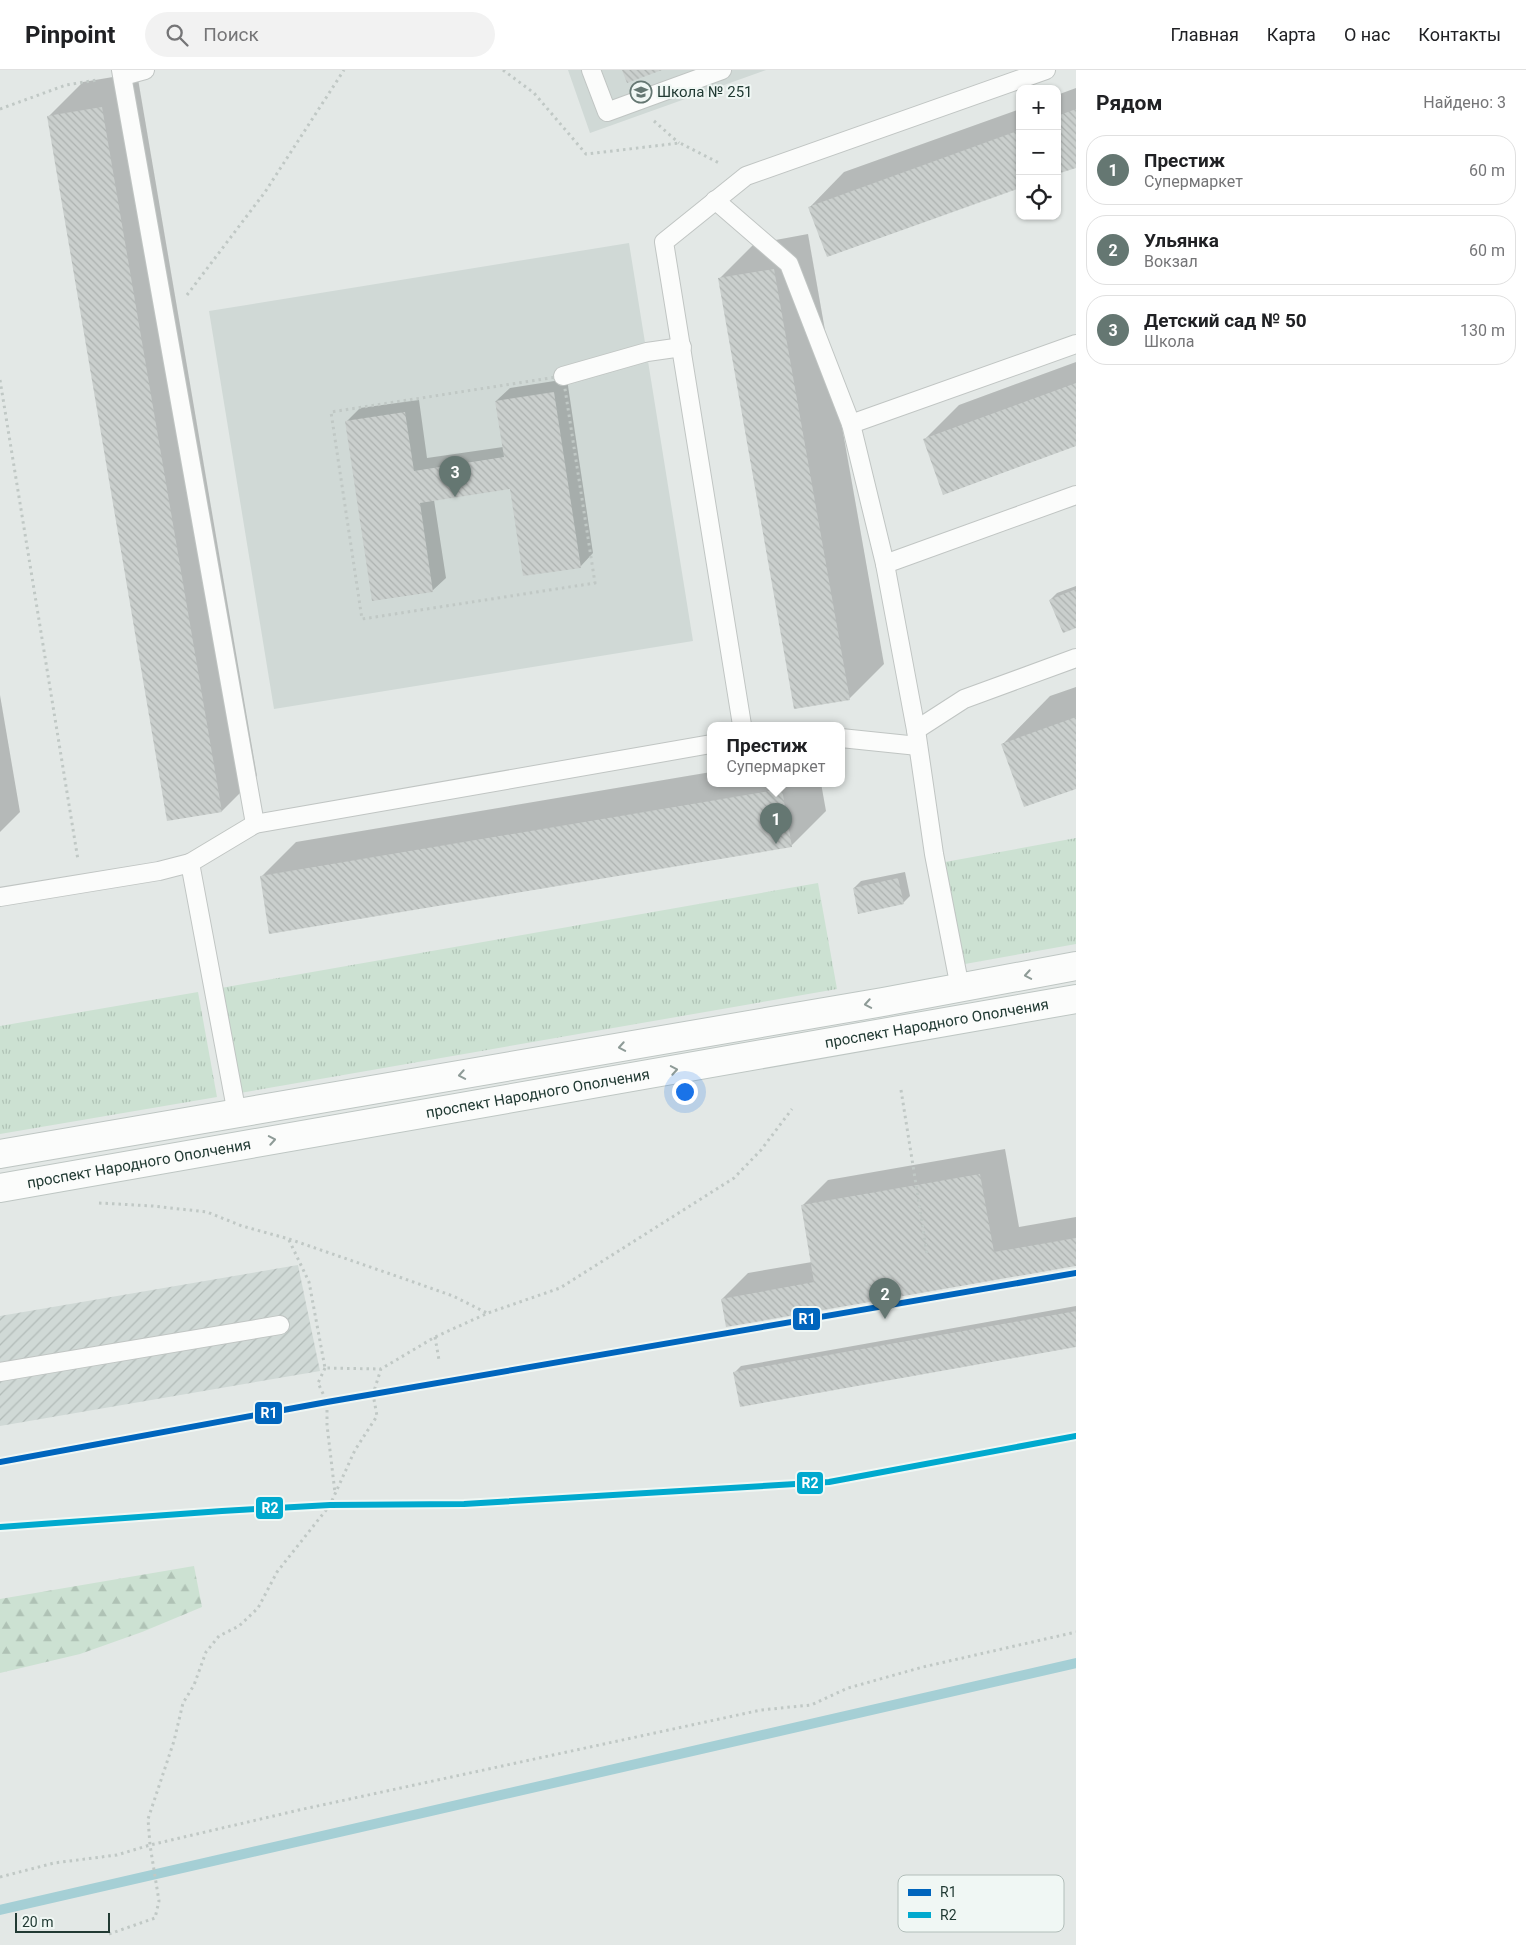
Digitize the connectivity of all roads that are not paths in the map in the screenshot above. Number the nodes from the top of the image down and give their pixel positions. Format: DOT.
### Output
graph roads {
  1 [pos="145,70"];
  2 [pos="591,70"];
  3 [pos="722,70"];
  4 [pos="1046,70"];
  5 [pos="122,73"];
  6 [pos="715,200"];
  7 [pos="1076,344"];
  8 [pos="682,347"];
  9 [pos="564,376"];
  10 [pos="851,424"];
  11 [pos="1076,495"];
  12 [pos="885,564"];
  13 [pos="1076,658"];
  14 [pos="742,722"];
  15 [pos="845,738"];
  16 [pos="917,738"];
  17 [pos="707,745"];
  18 [pos="255,824"];
  19 [pos="190,863"];
  20 [pos="0,897"];
  21 [pos="1076,966"];
  22 [pos="960,988"];
  23 [pos="1076,1000"];
  24 [pos="237,1114"];
  25 [pos="0,1154"];
  26 [pos="0,1188"];
  27 [pos="280,1325"];
  28 [pos="0,1372"];
  1 -- 5 [label="lane"];
  2 -- 3 [label="lane"];
  4 -- 6 [label="lane"];
  5 -- 18 [label="lane"];
  6 -- 8 [label="lane"];
  6 -- 10 [label="lane"];
  7 -- 10 [label="lane"];
  8 -- 9 [label="lane"];
  8 -- 14 [label="lane"];
  10 -- 12 [label="lane"];
  11 -- 12 [label="lane"];
  12 -- 16 [label="lane"];
  13 -- 16 [label="lane"];
  15 -- 16 [label="lane"];
  16 -- 22 [label="lane"];
  17 -- 18 [label="lane"];
  18 -- 19 [label="lane"];
  19 -- 20 [label="lane"];
  19 -- 24 [label="lane"];
  21 -- 22 [label="main road, проспект Народного Ополчения, one-way"];
  22 -- 24 [label="main road, проспект Народного Ополчения, one-way"];
  26 -- 23 [label="main road, проспект Народного Ополчения, one-way"];
  24 -- 25 [label="main road, проспект Народного Ополчения"];
  27 -- 28 [label="lane"];
}
